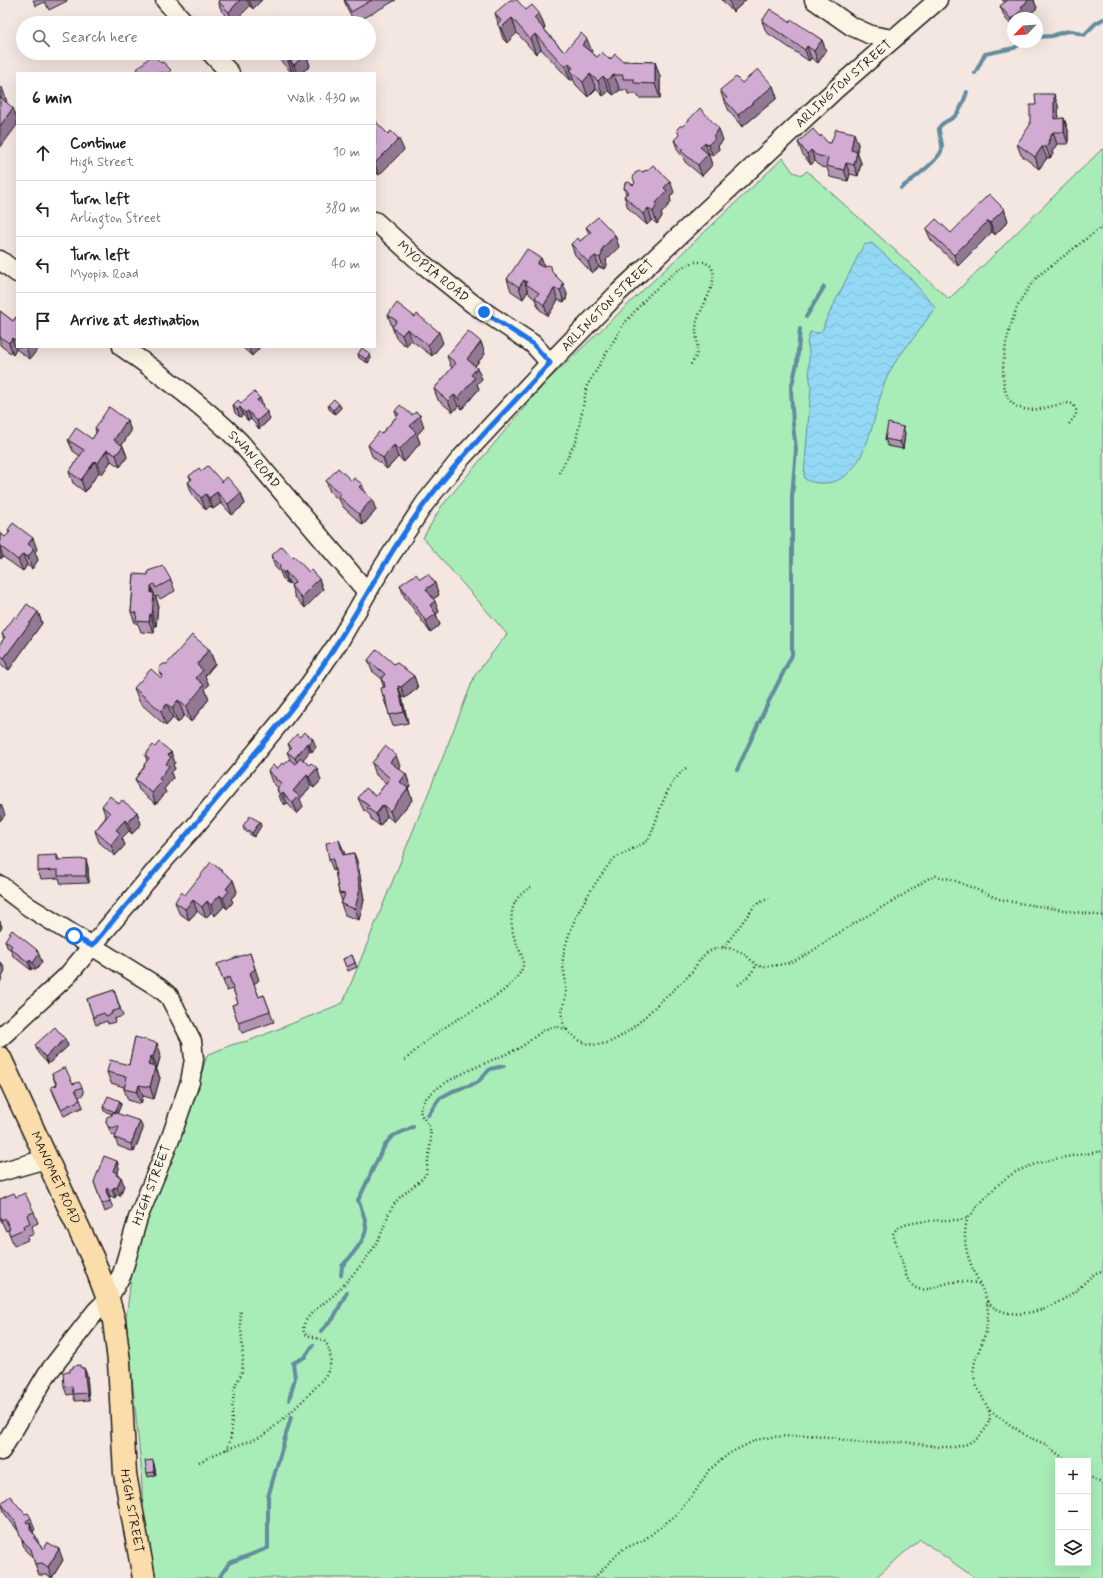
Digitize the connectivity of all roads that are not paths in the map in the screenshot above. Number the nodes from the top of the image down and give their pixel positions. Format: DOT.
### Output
graph roads {
  1 [pos="164,0"];
  2 [pos="814,0"];
  3 [pos="938,0"];
  4 [pos="179,16"];
  5 [pos="893,39"];
  6 [pos="218,60"];
  7 [pos="229,72"];
  8 [pos="376,222"];
  9 [pos="0,260"];
  10 [pos="16,271"];
  11 [pos="123,348"];
  12 [pos="550,363"];
  13 [pos="367,592"];
  14 [pos="0,885"];
  15 [pos="92,946"];
  16 [pos="0,1038"];
  17 [pos="0,1058"];
  18 [pos="46,1159"];
  19 [pos="0,1172"];
  20 [pos="108,1299"];
  21 [pos="1,1451"];
  22 [pos="144,1578"];
  1 -- 4 [label="street"];
  2 -- 5 [label="street"];
  3 -- 5 [label="street, ARLINGTON STREET"];
  5 -- 12 [label="street, ARLINGTON STREET"];
  6 -- 7 [label="street"];
  8 -- 12 [label="street, MYOPIA ROAD"];
  9 -- 10 [label="street"];
  11 -- 13 [label="street, SWAN ROAD"];
  12 -- 13 [label="street, ARLINGTON STREET"];
  13 -- 15 [label="street, ARLINGTON STREET"];
  14 -- 15 [label="street, HIGH STREET"];
  15 -- 16 [label="street, ARLINGTON STREET"];
  15 -- 20 [label="street, HIGH STREET"];
  17 -- 18 [label="main road, MANOMET ROAD"];
  18 -- 19 [label="street"];
  18 -- 20 [label="main road, MANOMET ROAD"];
  20 -- 21 [label="street"];
  20 -- 22 [label="main road, HIGH STREET"];
}
